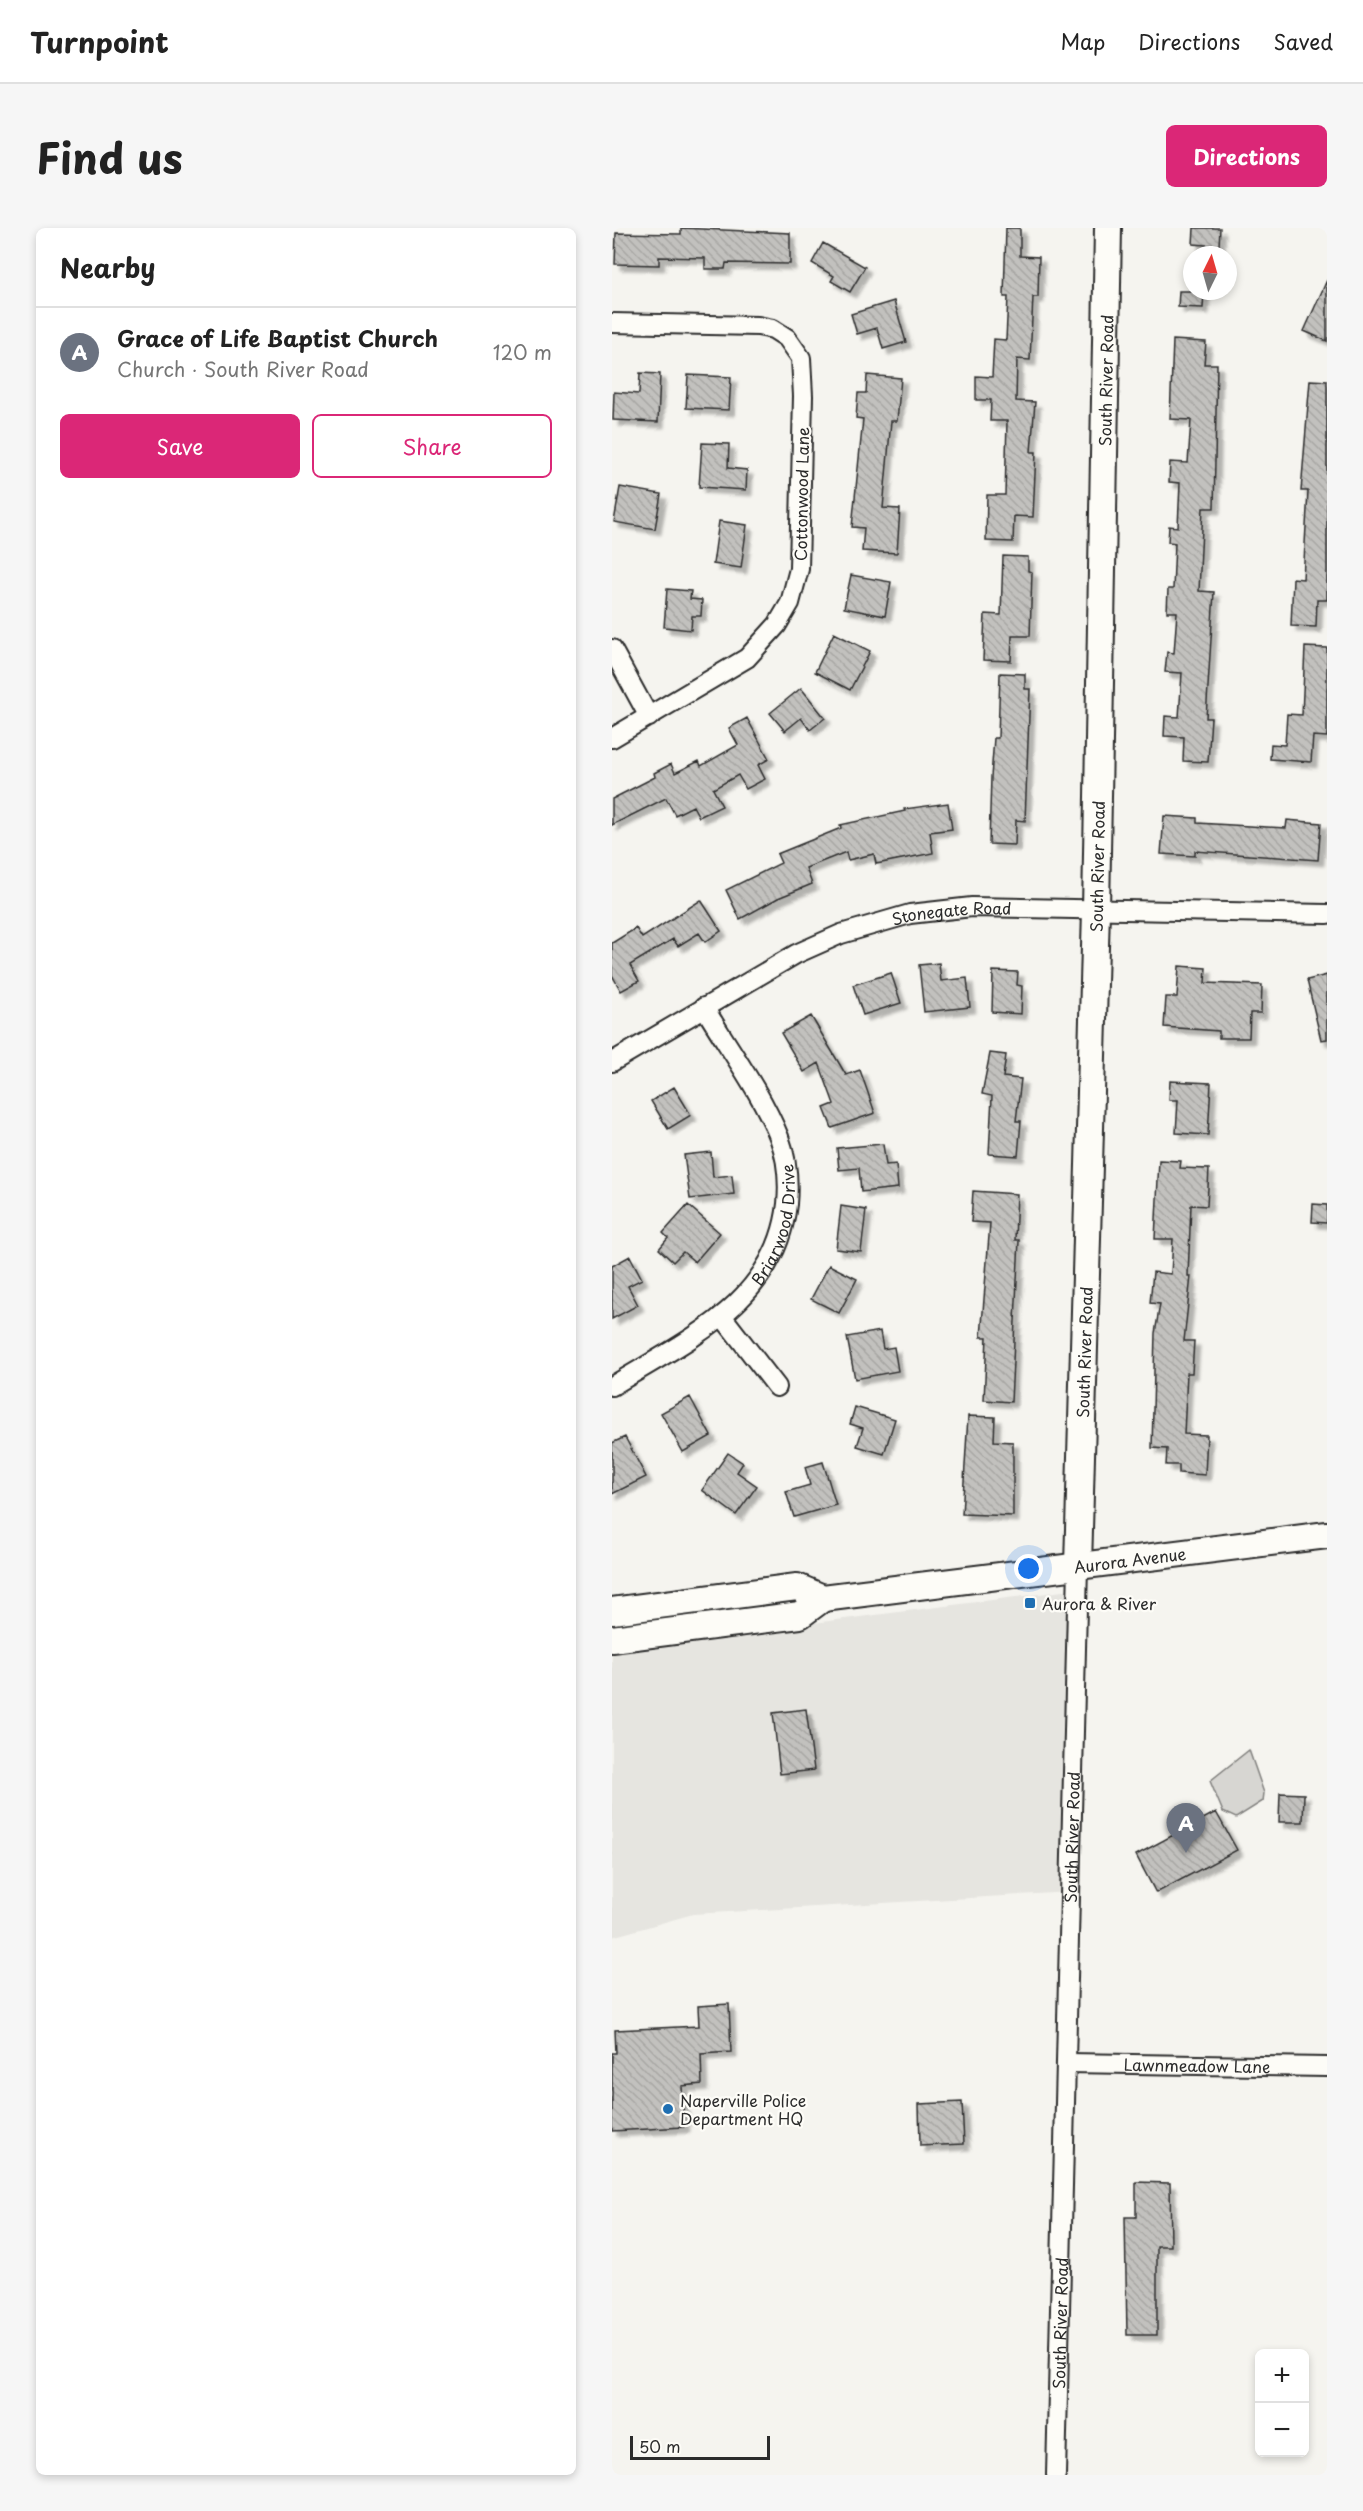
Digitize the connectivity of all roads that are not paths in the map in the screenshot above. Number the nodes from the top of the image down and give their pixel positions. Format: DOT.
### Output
graph roads {
  1 [pos="1108,228"];
  2 [pos="612,323"];
  3 [pos="612,649"];
  4 [pos="649,717"];
  5 [pos="612,738"];
  6 [pos="1096,910"];
  7 [pos="1327,914"];
  8 [pos="704,1007"];
  9 [pos="612,1062"];
  10 [pos="722,1316"];
  11 [pos="612,1386"];
  12 [pos="777,1387"];
  13 [pos="1327,1535"];
  14 [pos="1078,1566"];
  15 [pos="823,1598"];
  16 [pos="612,1611"];
  17 [pos="612,1639"];
  18 [pos="1067,2062"];
  19 [pos="1327,2067"];
  20 [pos="1056,2475"];
  1 -- 6 [label="street, South River Road"];
  2 -- 4 [label="street, Cottonwood Lane"];
  3 -- 4 [label="street"];
  4 -- 5 [label="street, Cottonwood Lane"];
  6 -- 7 [label="street, Stonegate Road"];
  6 -- 8 [label="street, Stonegate Road"];
  6 -- 14 [label="street, South River Road"];
  8 -- 9 [label="street, Stonegate Road"];
  8 -- 10 [label="street, Briarwood Drive"];
  10 -- 11 [label="street, Briarwood Drive"];
  10 -- 12 [label="street"];
  13 -- 14 [label="street, Aurora Avenue"];
  14 -- 15 [label="street, Aurora Avenue"];
  14 -- 18 [label="street, South River Road"];
  15 -- 16 [label="street, Aurora Avenue"];
  15 -- 17 [label="street, Aurora Avenue"];
  18 -- 19 [label="street, Lawnmeadow Lane"];
  18 -- 20 [label="street, South River Road"];
}
